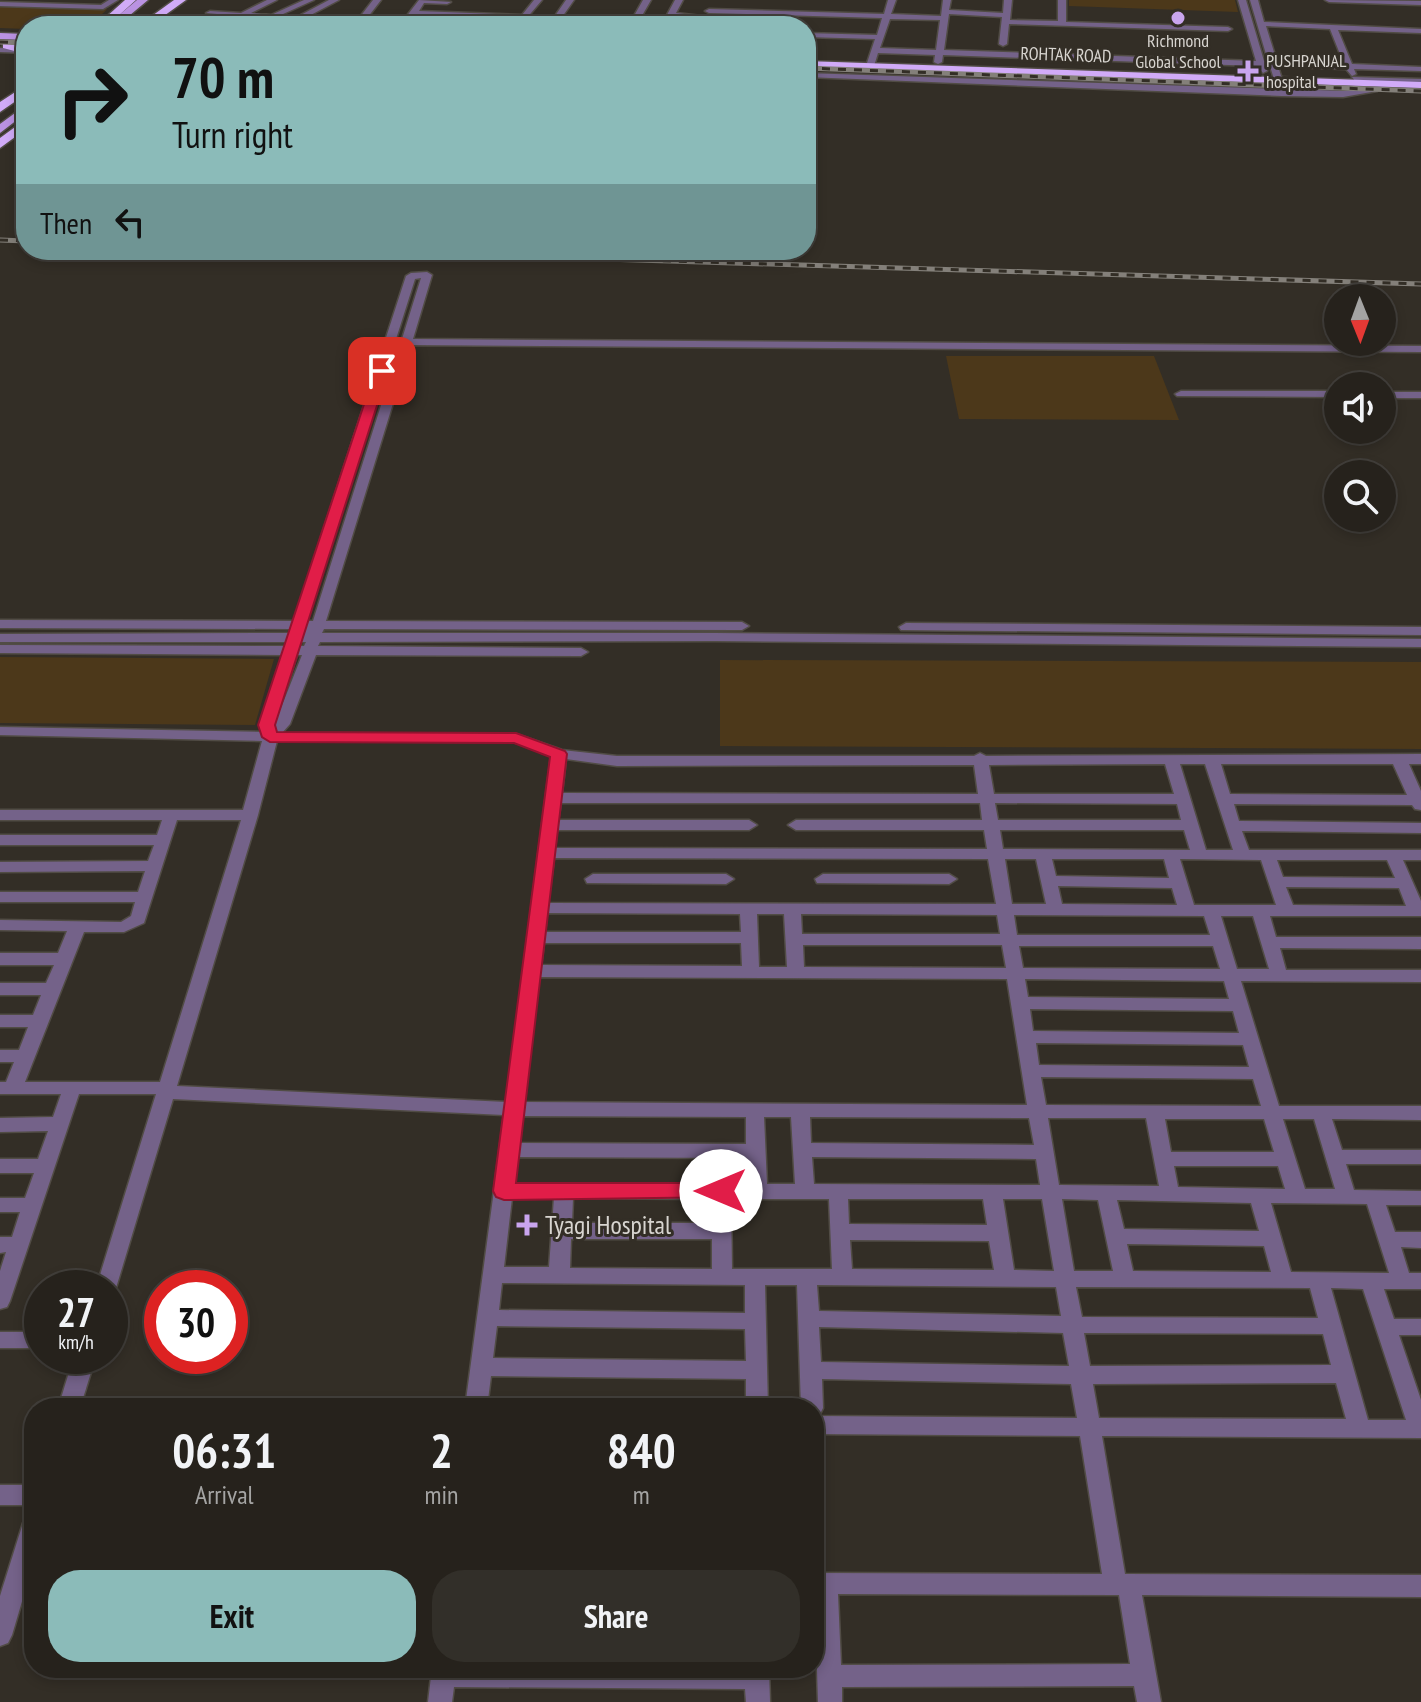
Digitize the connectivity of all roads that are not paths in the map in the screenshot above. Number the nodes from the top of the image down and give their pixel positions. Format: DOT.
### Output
graph roads {
  1 [pos="73,0"];
  2 [pos="114,0"];
  3 [pos="131,0"];
  4 [pos="143,0"];
  5 [pos="157,0"];
  6 [pos="181,0"];
  7 [pos="246,0"];
  8 [pos="310,0"];
  9 [pos="335,0"];
  10 [pos="377,0"];
  11 [pos="538,0"];
  12 [pos="679,0"];
  13 [pos="780,0"];
  14 [pos="892,0"];
  15 [pos="947,0"];
  16 [pos="1008,0"];
  17 [pos="1062,0"];
  18 [pos="1242,0"];
  19 [pos="1254,0"];
  20 [pos="1329,0"];
  21 [pos="422,1"];
  22 [pos="448,1"];
  23 [pos="270,2"];
  24 [pos="6,3"];
  25 [pos="45,3"];
  26 [pos="65,6"];
  27 [pos="1420,7"];
  28 [pos="502,8"];
  29 [pos="210,13"];
  30 [pos="413,13"];
  31 [pos="776,13"];
  32 [pos="243,14"];
  33 [pos="439,14"];
  34 [pos="671,15"];
  35 [pos="887,15"];
  36 [pos="944,15"];
  37 [pos="115,16"];
  38 [pos="119,16"];
  39 [pos="137,16"];
  40 [pos="157,16"];
  41 [pos="262,16"];
  42 [pos="274,16"];
  43 [pos="304,16"];
  44 [pos="365,16"];
  45 [pos="411,16"];
  46 [pos="495,16"];
  47 [pos="526,16"];
  48 [pos="680,16"];
  49 [pos="740,16"];
  50 [pos="1006,19"];
  51 [pos="1358,19"];
  52 [pos="1421,22"];
  53 [pos="816,23"];
  54 [pos="883,25"];
  55 [pos="1062,25"];
  56 [pos="1263,27"];
  57 [pos="1333,27"];
  58 [pos="1228,29"];
  59 [pos="1252,30"];
  60 [pos="1421,31"];
  61 [pos="816,35"];
  62 [pos="879,37"];
  63 [pos="939,42"];
  64 [pos="1003,44"];
  65 [pos="874,50"];
  66 [pos="938,53"];
  67 [pos="1257,53"];
  68 [pos="1271,54"];
  69 [pos="1346,57"];
  70 [pos="1421,59"];
  71 [pos="816,64"];
  72 [pos="1260,64"];
  73 [pos="1276,64"];
  74 [pos="1289,65"];
  75 [pos="870,66"];
  76 [pos="1350,67"];
  77 [pos="1421,69"];
  78 [pos="942,72"];
  79 [pos="816,74"];
  80 [pos="1356,81"];
  81 [pos="1421,83"];
  82 [pos="1267,86"];
  83 [pos="1281,87"];
  84 [pos="1421,92"];
  85 [pos="16,96"];
  86 [pos="0,108"];
  87 [pos="16,108"];
  88 [pos="3,123"];
  89 [pos="16,131"];
  90 [pos="0,144"];
  91 [pos="392,339"];
  92 [pos="408,340"];
  93 [pos="1421,346"];
  94 [pos="1181,394"];
  95 [pos="1324,394"];
  96 [pos="1396,395"];
  97 [pos="1421,395"];
  98 [pos="0,624"];
  99 [pos="1421,631"];
  100 [pos="0,638"];
  101 [pos="296,638"];
  102 [pos="314,638"];
  103 [pos="1421,643"];
  104 [pos="0,649"];
  105 [pos="581,652"];
  106 [pos="0,731"];
  107 [pos="271,736"];
  108 [pos="559,754"];
  109 [pos="980,758"];
  110 [pos="1171,758"];
  111 [pos="1211,758"];
  112 [pos="1399,759"];
  113 [pos="1421,759"];
  114 [pos="552,798"];
  115 [pos="749,799"];
  116 [pos="794,799"];
  117 [pos="986,799"];
  118 [pos="1183,799"];
  119 [pos="1224,799"];
  120 [pos="1419,804"];
  121 [pos="0,815"];
  122 [pos="171,815"];
  123 [pos="250,815"];
  124 [pos="990,824"];
  125 [pos="549,825"];
  126 [pos="749,825"];
  127 [pos="796,825"];
  128 [pos="1191,825"];
  129 [pos="1233,826"];
  130 [pos="1421,828"];
  131 [pos="0,840"];
  132 [pos="162,840"];
  133 [pos="546,853"];
  134 [pos="594,853"];
  135 [pos="725,853"];
  136 [pos="749,853"];
  137 [pos="797,853"];
  138 [pos="821,853"];
  139 [pos="945,854"];
  140 [pos="995,854"];
  141 [pos="1043,854"];
  142 [pos="1170,854"];
  143 [pos="1199,854"];
  144 [pos="1242,854"];
  145 [pos="1267,855"];
  146 [pos="1393,855"];
  147 [pos="1421,855"];
  148 [pos="154,866"];
  149 [pos="0,867"];
  150 [pos="593,879"];
  151 [pos="726,879"];
  152 [pos="823,879"];
  153 [pos="949,879"];
  154 [pos="1049,881"];
  155 [pos="1276,882"];
  156 [pos="1179,883"];
  157 [pos="1405,883"];
  158 [pos="0,897"];
  159 [pos="143,897"];
  160 [pos="540,908"];
  161 [pos="592,908"];
  162 [pos="726,908"];
  163 [pos="748,908"];
  164 [pos="792,908"];
  165 [pos="824,908"];
  166 [pos="953,908"];
  167 [pos="1004,908"];
  168 [pos="1055,908"];
  169 [pos="1187,909"];
  170 [pos="1211,910"];
  171 [pos="1260,910"];
  172 [pos="1286,910"];
  173 [pos="1419,911"];
  174 [pos="0,925"];
  175 [pos="78,925"];
  176 [pos="536,937"];
  177 [pos="749,938"];
  178 [pos="794,939"];
  179 [pos="1009,939"];
  180 [pos="1220,941"];
  181 [pos="1270,942"];
  182 [pos="1421,943"];
  183 [pos="0,959"];
  184 [pos="65,959"];
  185 [pos="532,971"];
  186 [pos="751,971"];
  187 [pos="796,971"];
  188 [pos="1014,972"];
  189 [pos="1230,974"];
  190 [pos="1279,974"];
  191 [pos="1421,976"];
  192 [pos="0,989"];
  193 [pos="53,989"];
  194 [pos="1019,1003"];
  195 [pos="1239,1005"];
  196 [pos="0,1021"];
  197 [pos="40,1021"];
  198 [pos="1025,1037"];
  199 [pos="1249,1039"];
  200 [pos="0,1056"];
  201 [pos="26,1056"];
  202 [pos="1030,1071"];
  203 [pos="1259,1073"];
  204 [pos="6,1088"];
  205 [pos="72,1088"];
  206 [pos="166,1090"];
  207 [pos="515,1109"];
  208 [pos="755,1110"];
  209 [pos="800,1110"];
  210 [pos="1037,1111"];
  211 [pos="1154,1111"];
  212 [pos="1271,1112"];
  213 [pos="1321,1113"];
  214 [pos="1421,1113"];
  215 [pos="60,1124"];
  216 [pos="0,1125"];
  217 [pos="509,1150"];
  218 [pos="803,1150"];
  219 [pos="756,1151"];
  220 [pos="1043,1152"];
  221 [pos="1335,1157"];
  222 [pos="1421,1157"];
  223 [pos="1163,1159"];
  224 [pos="1286,1159"];
  225 [pos="0,1166"];
  226 [pos="46,1166"];
  227 [pos="504,1191"];
  228 [pos="564,1191"];
  229 [pos="721,1191"];
  230 [pos="757,1191"];
  231 [pos="805,1192"];
  232 [pos="838,1192"];
  233 [pos="992,1192"];
  234 [pos="1050,1192"];
  235 [pos="1106,1193"];
  236 [pos="1170,1194"];
  237 [pos="1259,1195"];
  238 [pos="1297,1196"];
  239 [pos="1347,1197"];
  240 [pos="1374,1197"];
  241 [pos="1421,1198"];
  242 [pos="0,1205"];
  243 [pos="33,1205"];
  244 [pos="562,1231"];
  245 [pos="722,1231"];
  246 [pos="840,1232"];
  247 [pos="998,1233"];
  248 [pos="1116,1236"];
  249 [pos="1271,1239"];
  250 [pos="1388,1239"];
  251 [pos="1421,1240"];
  252 [pos="10,1244"];
  253 [pos="111,1270"];
  254 [pos="493,1275"];
  255 [pos="559,1276"];
  256 [pos="722,1277"];
  257 [pos="755,1277"];
  258 [pos="807,1277"];
  259 [pos="842,1277"];
  260 [pos="1005,1279"];
  261 [pos="1063,1279"];
  262 [pos="1125,1279"];
  263 [pos="1283,1280"];
  264 [pos="1318,1280"];
  265 [pos="1371,1281"];
  266 [pos="1412,1281"];
  267 [pos="1,1295"];
  268 [pos="488,1318"];
  269 [pos="809,1319"];
  270 [pos="756,1321"];
  271 [pos="1071,1325"];
  272 [pos="1331,1326"];
  273 [pos="1386,1327"];
  274 [pos="1421,1327"];
  275 [pos="0,1340"];
  276 [pos="24,1340"];
  277 [pos="482,1367"];
  278 [pos="757,1370"];
  279 [pos="810,1370"];
  280 [pos="79,1374"];
  281 [pos="1345,1374"];
  282 [pos="1411,1374"];
  283 [pos="1079,1375"];
  284 [pos="72,1398"];
  285 [pos="477,1398"];
  286 [pos="757,1398"];
  287 [pos="811,1398"];
  288 [pos="824,1425"];
  289 [pos="1087,1428"];
  290 [pos="1360,1429"];
  291 [pos="1420,1429"];
  292 [pos="0,1495"];
  293 [pos="24,1495"];
  294 [pos="24,1582"];
  295 [pos="824,1583"];
  296 [pos="1122,1585"];
  297 [pos="1421,1586"];
  298 [pos="2,1621"];
  299 [pos="824,1624"];
  300 [pos="1144,1675"];
  301 [pos="829,1676"];
  302 [pos="443,1678"];
  303 [pos="615,1678"];
  304 [pos="757,1683"];
  305 [pos="440,1702"];
  306 [pos="830,1702"];
  307 [pos="1149,1702"];
  1 -- 26 [label="street"];
  2 -- 26 [label="street"];
  3 -- 37 [label="highway"];
  4 -- 38 [label="main road"];
  5 -- 39 [label="main road"];
  6 -- 40 [label="highway"];
  7 -- 23 [label="street"];
  8 -- 42 [label="street"];
  9 -- 43 [label="street"];
  10 -- 44 [label="street"];
  11 -- 47 [label="street"];
  12 -- 34 [label="street"];
  13 -- 31 [label="street"];
  14 -- 35 [label="street"];
  15 -- 36 [label="street"];
  16 -- 50 [label="street"];
  17 -- 55 [label="street"];
  18 -- 59 [label="street"];
  19 -- 56 [label="street"];
  20 -- 27 [label="street"];
  21 -- 22 [label="street"];
  21 -- 30 [label="street"];
  22 -- 33 [label="street"];
  23 -- 32 [label="street"];
  24 -- 25 [label="street"];
  25 -- 26 [label="street"];
  28 -- 46 [label="street"];
  29 -- 32 [label="street"];
  30 -- 33 [label="street"];
  30 -- 45 [label="street"];
  31 -- 35 [label="street"];
  31 -- 49 [label="street"];
  32 -- 41 [label="street"];
  33 -- 46 [label="street"];
  34 -- 48 [label="street"];
  35 -- 36 [label="street"];
  35 -- 54 [label="street"];
  36 -- 50 [label="street"];
  36 -- 63 [label="street"];
  50 -- 55 [label="street"];
  50 -- 64 [label="street"];
  51 -- 52 [label="street"];
  53 -- 54 [label="street"];
  54 -- 62 [label="street"];
  55 -- 58 [label="street"];
  56 -- 57 [label="street"];
  56 -- 59 [label="street"];
  56 -- 68 [label="street"];
  57 -- 60 [label="street"];
  57 -- 69 [label="street"];
  59 -- 67 [label="street"];
  61 -- 62 [label="street"];
  62 -- 65 [label="street"];
  63 -- 64 [label="street"];
  63 -- 66 [label="street"];
  64 -- 67 [label="street"];
  65 -- 66 [label="street"];
  65 -- 75 [label="street"];
  66 -- 72 [label="street"];
  66 -- 78 [label="street"];
  67 -- 68 [label="street"];
  67 -- 72 [label="street"];
  68 -- 73 [label="street"];
  69 -- 70 [label="street"];
  69 -- 76 [label="street"];
  71 -- 75 [label="highway, ROHTAK ROAD"];
  72 -- 73 [label="street"];
  72 -- 82 [label="street"];
  73 -- 83 [label="street"];
  74 -- 76 [label="street"];
  75 -- 78 [label="highway, ROHTAK ROAD"];
  76 -- 77 [label="street"];
  76 -- 80 [label="street"];
  78 -- 79 [label="highway, ROHTAK ROAD"];
  78 -- 82 [label="highway, ROHTAK ROAD"];
  80 -- 81 [label="highway, ROHTAK ROAD"];
  80 -- 83 [label="highway, ROHTAK ROAD"];
  82 -- 83 [label="highway, ROHTAK ROAD"];
  83 -- 84 [label="highway, ROHTAK ROAD"];
  85 -- 86 [label="highway"];
  87 -- 88 [label="main road"];
  89 -- 90 [label="highway"];
  91 -- 92 [label="street"];
  91 -- 92 [label="street"];
  91 -- 101 [label="street"];
  92 -- 93 [label="street"];
  92 -- 102 [label="street"];
  94 -- 95 [label="street"];
  96 -- 97 [label="street"];
  98 -- 101 [label="street"];
  99 -- 102 [label="street"];
  100 -- 101 [label="street"];
  101 -- 102 [label="street"];
  101 -- 102 [label="street"];
  101 -- 104 [label="street"];
  101 -- 107 [label="street"];
  102 -- 103 [label="street"];
  102 -- 105 [label="street"];
  102 -- 107 [label="street"];
  106 -- 107 [label="street"];
  107 -- 108 [label="street"];
  107 -- 123 [label="street"];
  108 -- 109 [label="street"];
  108 -- 114 [label="street"];
  109 -- 110 [label="street"];
  109 -- 117 [label="street"];
  110 -- 111 [label="street"];
  110 -- 118 [label="street"];
  111 -- 112 [label="street"];
  111 -- 119 [label="street"];
  112 -- 113 [label="street"];
  112 -- 120 [label="street"];
  114 -- 115 [label="street"];
  114 -- 125 [label="street"];
  115 -- 116 [label="street"];
  115 -- 126 [label="street"];
  116 -- 117 [label="street"];
  116 -- 127 [label="street"];
  117 -- 118 [label="street"];
  117 -- 124 [label="street"];
  118 -- 128 [label="street"];
  119 -- 120 [label="street"];
  119 -- 129 [label="street"];
  121 -- 122 [label="street"];
  122 -- 123 [label="street"];
  122 -- 132 [label="street"];
  123 -- 206 [label="street"];
  124 -- 127 [label="street"];
  124 -- 128 [label="street"];
  124 -- 140 [label="street"];
  125 -- 126 [label="street"];
  125 -- 133 [label="street"];
  126 -- 136 [label="street"];
  127 -- 137 [label="street"];
  128 -- 143 [label="street"];
  129 -- 130 [label="street"];
  129 -- 144 [label="street"];
  131 -- 132 [label="street"];
  132 -- 148 [label="street"];
  133 -- 134 [label="street"];
  133 -- 160 [label="street"];
  134 -- 135 [label="street"];
  134 -- 150 [label="street"];
  135 -- 136 [label="street"];
  135 -- 151 [label="street"];
  136 -- 137 [label="street"];
  137 -- 138 [label="street"];
  138 -- 139 [label="street"];
  138 -- 152 [label="street"];
  139 -- 140 [label="street"];
  139 -- 153 [label="street"];
  140 -- 141 [label="street"];
  140 -- 167 [label="street"];
  141 -- 142 [label="street"];
  141 -- 154 [label="street"];
  142 -- 143 [label="street"];
  142 -- 156 [label="street"];
  143 -- 144 [label="street"];
  144 -- 145 [label="street"];
  145 -- 146 [label="street"];
  145 -- 155 [label="street"];
  146 -- 147 [label="street"];
  146 -- 157 [label="street"];
  148 -- 149 [label="street"];
  148 -- 159 [label="street"];
  150 -- 151 [label="street"];
  150 -- 161 [label="street"];
  151 -- 162 [label="street"];
  152 -- 153 [label="street"];
  152 -- 165 [label="street"];
  153 -- 166 [label="street"];
  154 -- 156 [label="street"];
  154 -- 168 [label="street"];
  155 -- 157 [label="street"];
  155 -- 172 [label="street"];
  156 -- 169 [label="street"];
  157 -- 173 [label="street"];
  158 -- 159 [label="street"];
  159 -- 175 [label="street"];
  160 -- 161 [label="street"];
  160 -- 176 [label="street"];
  161 -- 162 [label="street"];
  162 -- 163 [label="street"];
  163 -- 164 [label="street"];
  163 -- 177 [label="street"];
  164 -- 165 [label="street"];
  164 -- 178 [label="street"];
  165 -- 166 [label="street"];
  166 -- 167 [label="street"];
  167 -- 168 [label="street"];
  167 -- 179 [label="street"];
  168 -- 169 [label="street"];
  169 -- 170 [label="street"];
  170 -- 171 [label="street"];
  170 -- 180 [label="street"];
  171 -- 172 [label="street"];
  171 -- 181 [label="street"];
  172 -- 173 [label="street"];
  174 -- 175 [label="street"];
  175 -- 184 [label="street"];
  176 -- 177 [label="street"];
  176 -- 185 [label="street"];
  177 -- 186 [label="street"];
  178 -- 179 [label="street"];
  178 -- 187 [label="street"];
  179 -- 180 [label="street"];
  179 -- 188 [label="street"];
  180 -- 189 [label="street"];
  181 -- 182 [label="street"];
  181 -- 190 [label="street"];
  183 -- 184 [label="street"];
  184 -- 193 [label="street"];
  185 -- 186 [label="street"];
  185 -- 207 [label="street"];
  186 -- 187 [label="street"];
  187 -- 188 [label="street"];
  188 -- 189 [label="street"];
  188 -- 194 [label="street"];
  189 -- 190 [label="street"];
  189 -- 195 [label="street"];
  190 -- 191 [label="street"];
  192 -- 193 [label="street"];
  193 -- 197 [label="street"];
  194 -- 195 [label="street"];
  194 -- 198 [label="street"];
  195 -- 199 [label="street"];
  196 -- 197 [label="street"];
  197 -- 201 [label="street"];
  198 -- 199 [label="street"];
  198 -- 202 [label="street"];
  199 -- 203 [label="street"];
  200 -- 201 [label="street"];
  201 -- 204 [label="street"];
  202 -- 203 [label="street"];
  202 -- 210 [label="street"];
  203 -- 212 [label="street"];
  204 -- 205 [label="street"];
  205 -- 206 [label="street"];
  205 -- 215 [label="street"];
  206 -- 207 [label="street"];
  206 -- 253 [label="street"];
  207 -- 208 [label="street"];
  207 -- 217 [label="street"];
  208 -- 209 [label="street"];
  208 -- 219 [label="street"];
  209 -- 210 [label="street"];
  209 -- 218 [label="street"];
  210 -- 211 [label="street"];
  210 -- 220 [label="street"];
  211 -- 212 [label="street"];
  211 -- 223 [label="street"];
  212 -- 213 [label="street"];
  212 -- 224 [label="street"];
  213 -- 214 [label="street"];
  213 -- 221 [label="street"];
  215 -- 216 [label="street"];
  215 -- 226 [label="street"];
  217 -- 219 [label="street"];
  217 -- 227 [label="street"];
  218 -- 220 [label="street"];
  218 -- 231 [label="street"];
  219 -- 230 [label="street"];
  220 -- 234 [label="street"];
  221 -- 222 [label="street"];
  221 -- 239 [label="street"];
  223 -- 224 [label="street"];
  223 -- 236 [label="street"];
  224 -- 238 [label="street"];
  225 -- 226 [label="street"];
  226 -- 243 [label="street"];
  227 -- 228 [label="street"];
  227 -- 254 [label="street"];
  228 -- 229 [label="street"];
  228 -- 244 [label="street"];
  229 -- 230 [label="street"];
  229 -- 245 [label="street"];
  230 -- 231 [label="street"];
  231 -- 232 [label="street"];
  232 -- 233 [label="street"];
  232 -- 246 [label="street"];
  233 -- 234 [label="street"];
  233 -- 247 [label="street"];
  234 -- 235 [label="street"];
  234 -- 261 [label="street"];
  235 -- 236 [label="street"];
  235 -- 248 [label="street"];
  236 -- 237 [label="street"];
  237 -- 238 [label="street"];
  237 -- 249 [label="street"];
  238 -- 239 [label="street"];
  239 -- 240 [label="street"];
  240 -- 241 [label="street"];
  240 -- 250 [label="street"];
  242 -- 243 [label="street"];
  243 -- 252 [label="street"];
  244 -- 245 [label="street"];
  244 -- 255 [label="street"];
  245 -- 256 [label="street"];
  246 -- 247 [label="street"];
  246 -- 259 [label="street"];
  247 -- 260 [label="street"];
  248 -- 249 [label="street"];
  248 -- 262 [label="street"];
  249 -- 263 [label="street"];
  250 -- 251 [label="street"];
  250 -- 266 [label="street"];
  252 -- 267 [label="street"];
  254 -- 255 [label="street"];
  254 -- 268 [label="street"];
  255 -- 256 [label="street"];
  256 -- 257 [label="street"];
  257 -- 258 [label="street"];
  257 -- 270 [label="street"];
  258 -- 259 [label="street"];
  258 -- 269 [label="street"];
  259 -- 260 [label="street"];
  260 -- 261 [label="street"];
  261 -- 262 [label="street"];
  261 -- 271 [label="street"];
  262 -- 263 [label="street"];
  263 -- 264 [label="street"];
  264 -- 265 [label="street"];
  264 -- 272 [label="street"];
  265 -- 266 [label="street"];
  265 -- 273 [label="street"];
  268 -- 270 [label="street"];
  268 -- 277 [label="street"];
  269 -- 271 [label="street"];
  269 -- 279 [label="street"];
  270 -- 278 [label="street"];
  271 -- 272 [label="street"];
  271 -- 283 [label="street"];
  272 -- 281 [label="street"];
  273 -- 274 [label="street"];
  273 -- 282 [label="street"];
  275 -- 276 [label="street"];
  277 -- 278 [label="street"];
  277 -- 285 [label="street"];
  278 -- 286 [label="street"];
  279 -- 283 [label="street"];
  279 -- 287 [label="street"];
  280 -- 284 [label="street"];
  281 -- 283 [label="street"];
  281 -- 290 [label="street"];
  282 -- 291 [label="street"];
  283 -- 289 [label="street"];
  288 -- 289 [label="street"];
  289 -- 290 [label="street"];
  289 -- 296 [label="street"];
  290 -- 291 [label="street"];
  292 -- 293 [label="street"];
  294 -- 298 [label="street"];
  295 -- 296 [label="street"];
  296 -- 297 [label="street"];
  296 -- 300 [label="street"];
  299 -- 301 [label="street"];
  300 -- 301 [label="street"];
  300 -- 307 [label="street"];
  301 -- 306 [label="street"];
  302 -- 305 [label="street"];
  303 -- 304 [label="street"];
}
